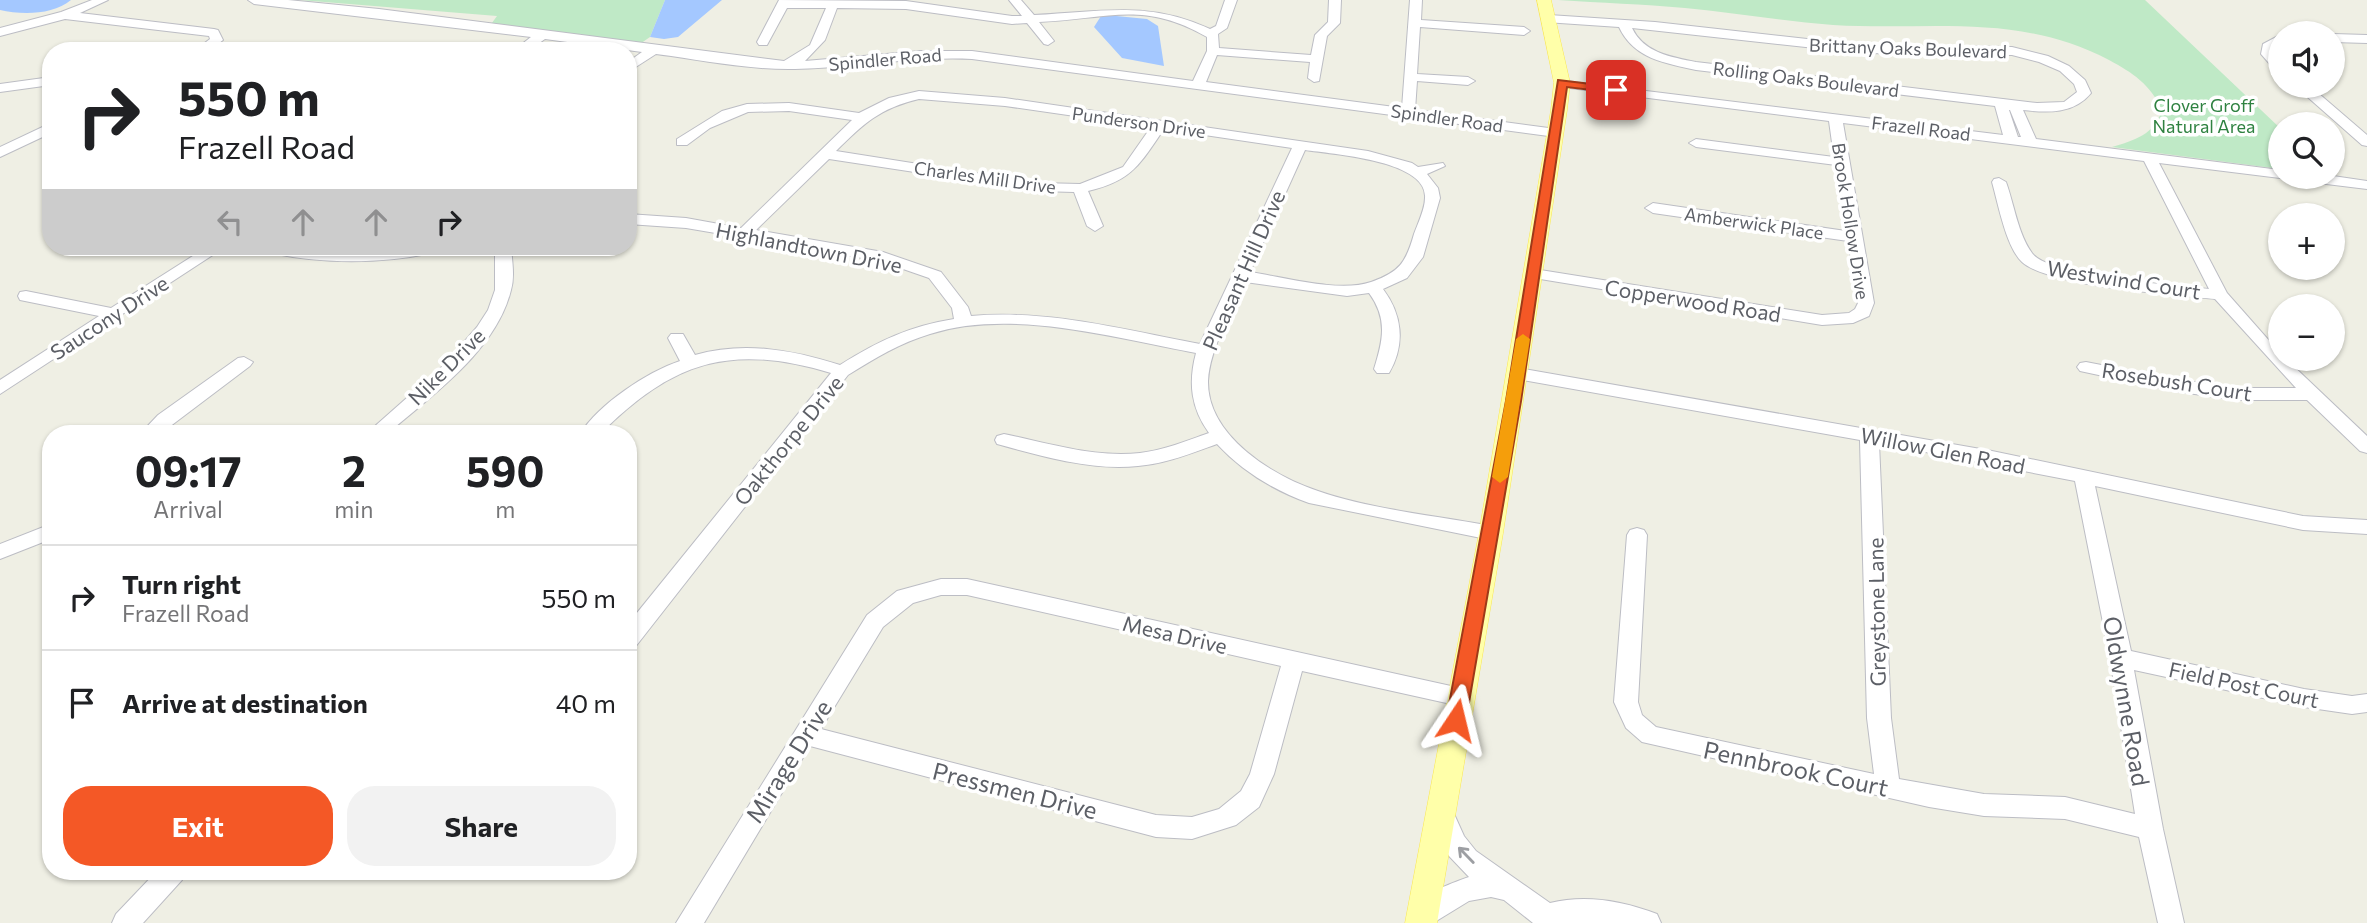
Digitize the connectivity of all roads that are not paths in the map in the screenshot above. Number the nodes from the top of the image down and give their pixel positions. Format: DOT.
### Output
graph roads {
  1 [pos="102,0"];
  2 [pos="254,0"];
  3 [pos="1015,0"];
  4 [pos="1231,0"];
  5 [pos="1335,0"];
  6 [pos="1416,0"];
  7 [pos="1544,0"];
  8 [pos="1174,1"];
  9 [pos="784,2"];
  10 [pos="833,4"];
  11 [pos="1126,4"];
  12 [pos="1163,11"];
  13 [pos="65,15"];
  14 [pos="1029,19"];
  15 [pos="1549,19"];
  16 [pos="1414,23"];
  17 [pos="1624,24"];
  18 [pos="1524,31"];
  19 [pos="0,32"];
  20 [pos="1210,33"];
  21 [pos="544,34"];
  22 [pos="2345,38"];
  23 [pos="2367,38"];
  24 [pos="1048,41"];
  25 [pos="213,42"];
  26 [pos="532,42"];
  27 [pos="603,42"];
  28 [pos="763,43"];
  29 [pos="817,45"];
  30 [pos="637,47"];
  31 [pos="654,49"];
  32 [pos="1213,51"];
  33 [pos="1317,58"];
  34 [pos="637,61"];
  35 [pos="849,62"];
  36 [pos="782,65"];
  37 [pos="1411,77"];
  38 [pos="1314,78"];
  39 [pos="1468,81"];
  40 [pos="42,82"];
  41 [pos="1562,83"];
  42 [pos="1198,85"];
  43 [pos="0,88"];
  44 [pos="2316,98"];
  45 [pos="2005,103"];
  46 [pos="1408,113"];
  47 [pos="1835,117"];
  48 [pos="862,118"];
  49 [pos="1160,125"];
  50 [pos="42,132"];
  51 [pos="1556,133"];
  52 [pos="2012,140"];
  53 [pos="682,142"];
  54 [pos="2030,142"];
  55 [pos="2367,142"];
  56 [pos="1696,143"];
  57 [pos="1300,145"];
  58 [pos="0,153"];
  59 [pos="825,154"];
  60 [pos="2148,157"];
  61 [pos="1843,162"];
  62 [pos="1438,166"];
  63 [pos="1417,172"];
  64 [pos="2268,172"];
  65 [pos="1999,182"];
  66 [pos="2345,182"];
  67 [pos="2367,185"];
  68 [pos="1080,188"];
  69 [pos="1653,208"];
  70 [pos="637,220"];
  71 [pos="1095,226"];
  72 [pos="745,233"];
  73 [pos="1855,237"];
  74 [pos="203,256"];
  75 [pos="324,256"];
  76 [pos="353,256"];
  77 [pos="503,256"];
  78 [pos="1534,274"];
  79 [pos="1240,276"];
  80 [pos="1373,288"];
  81 [pos="2220,295"];
  82 [pos="26,296"];
  83 [pos="113,314"];
  84 [pos="1853,318"];
  85 [pos="963,320"];
  86 [pos="677,338"];
  87 [pos="1206,350"];
  88 [pos="244,362"];
  89 [pos="690,362"];
  90 [pos="2086,367"];
  91 [pos="1383,369"];
  92 [pos="842,371"];
  93 [pos="1517,374"];
  94 [pos="0,388"];
  95 [pos="2310,394"];
  96 [pos="161,425"];
  97 [pos="385,425"];
  98 [pos="597,425"];
  99 [pos="1221,436"];
  100 [pos="1869,436"];
  101 [pos="1004,440"];
  102 [pos="2367,447"];
  103 [pos="2084,478"];
  104 [pos="2367,527"];
  105 [pos="1491,533"];
  106 [pos="42,535"];
  107 [pos="1636,535"];
  108 [pos="0,552"];
  109 [pos="892,603"];
  110 [pos="637,629"];
  111 [pos="2121,658"];
  112 [pos="1294,660"];
  113 [pos="1460,697"];
  114 [pos="2367,703"];
  115 [pos="804,735"];
  116 [pos="1888,788"];
  117 [pos="1441,813"];
  118 [pos="2150,829"];
  119 [pos="165,880"];
  120 [pos="1505,885"];
  121 [pos="1422,919"];
  122 [pos="1546,920"];
  123 [pos="125,923"];
  124 [pos="689,923"];
  125 [pos="1648,923"];
  126 [pos="2171,923"];
  1 -- 13 [label="street"];
  2 -- 21 [label="street, Spindler Road"];
  3 -- 14 [label="street"];
  4 -- 20 [label="street"];
  5 -- 33 [label="street"];
  6 -- 16 [label="street"];
  7 -- 15 [label="main road"];
  8 -- 12 [label="street"];
  9 -- 10 [label="street"];
  9 -- 28 [label="street"];
  10 -- 14 [label="street"];
  10 -- 29 [label="street"];
  11 -- 12 [label="street"];
  11 -- 14 [label="street"];
  12 -- 20 [label="street"];
  13 -- 19 [label="street"];
  13 -- 25 [label="street"];
  14 -- 24 [label="street"];
  15 -- 17 [label="street, Brittany Oaks Boulevard"];
  15 -- 41 [label="main road"];
  16 -- 18 [label="street"];
  16 -- 37 [label="street"];
  17 -- 45 [label="street, Rolling Oaks Boulevard"];
  17 -- 45 [label="street, Brittany Oaks Boulevard"];
  20 -- 32 [label="street"];
  21 -- 26 [label="street"];
  21 -- 27 [label="street, Spindler Road"];
  22 -- 23 [label="street"];
  29 -- 35 [label="street"];
  29 -- 36 [label="street"];
  30 -- 31 [label="street, Spindler Road"];
  31 -- 34 [label="street"];
  31 -- 36 [label="street, Spindler Road"];
  32 -- 33 [label="street"];
  32 -- 42 [label="street"];
  33 -- 38 [label="street"];
  35 -- 36 [label="street, Spindler Road"];
  35 -- 42 [label="street, Spindler Road"];
  37 -- 39 [label="street"];
  37 -- 46 [label="street"];
  40 -- 43 [label="street"];
  41 -- 47 [label="street, Frazell Road"];
  41 -- 51 [label="main road"];
  42 -- 46 [label="street, Spindler Road"];
  44 -- 55 [label="street"];
  45 -- 52 [label="street"];
  45 -- 54 [label="street"];
  46 -- 51 [label="street, Spindler Road"];
  47 -- 52 [label="street, Frazell Road"];
  47 -- 61 [label="street, Brook Hollow Drive"];
  48 -- 49 [label="street, Punderson Drive"];
  48 -- 53 [label="street"];
  48 -- 59 [label="street, Punderson Drive"];
  49 -- 57 [label="street, Punderson Drive"];
  49 -- 68 [label="street, Charles Mill Drive"];
  50 -- 58 [label="street"];
  51 -- 78 [label="main road"];
  52 -- 54 [label="street, Frazell Road"];
  54 -- 60 [label="street, Frazell Road"];
  56 -- 61 [label="street"];
  57 -- 63 [label="street, Punderson Drive"];
  57 -- 79 [label="street, Pleasant Hill Drive"];
  59 -- 68 [label="street, Charles Mill Drive"];
  59 -- 72 [label="street, Punderson Drive"];
  60 -- 64 [label="street, Frazell Road"];
  60 -- 81 [label="street"];
  61 -- 73 [label="street, Brook Hollow Drive"];
  62 -- 63 [label="street"];
  63 -- 80 [label="street"];
  65 -- 81 [label="street, Westwind Court"];
  66 -- 67 [label="street"];
  68 -- 71 [label="street"];
  69 -- 73 [label="street, Amberwick Place"];
  70 -- 72 [label="street, Highlandtown Drive"];
  72 -- 85 [label="street, Highlandtown Drive"];
  73 -- 84 [label="street, Brook Hollow Drive"];
  74 -- 83 [label="street, Saucony Drive"];
  75 -- 76 [label="street"];
  77 -- 97 [label="street, Nike Drive"];
  78 -- 84 [label="street, Copperwood Road"];
  78 -- 93 [label="main road"];
  79 -- 80 [label="street"];
  79 -- 87 [label="street, Pleasant Hill Drive"];
  80 -- 91 [label="street"];
  81 -- 95 [label="street"];
  82 -- 83 [label="street"];
  83 -- 94 [label="street, Saucony Drive"];
  85 -- 87 [label="street, Oakthorpe Drive"];
  85 -- 92 [label="street, Oakthorpe Drive"];
  86 -- 89 [label="street"];
  87 -- 99 [label="street, Pleasant Hill Drive"];
  88 -- 96 [label="street"];
  89 -- 92 [label="street"];
  89 -- 98 [label="street"];
  90 -- 95 [label="street, Rosebush Court"];
  92 -- 110 [label="street, Oakthorpe Drive"];
  93 -- 100 [label="street, Willow Glen Road"];
  93 -- 105 [label="main road"];
  95 -- 102 [label="street"];
  99 -- 101 [label="street"];
  99 -- 105 [label="street, Pleasant Hill Drive"];
  100 -- 103 [label="street, Willow Glen Road"];
  100 -- 116 [label="street, Greystone Lane"];
  103 -- 104 [label="street, Willow Glen Road"];
  103 -- 111 [label="street, Oldwynne Road"];
  105 -- 113 [label="main road"];
  106 -- 108 [label="street"];
  107 -- 116 [label="street, Pennbrook Court"];
  109 -- 112 [label="street, Mesa Drive"];
  109 -- 115 [label="street, Mirage Drive"];
  111 -- 114 [label="street, Field Post Court"];
  111 -- 118 [label="street, Oldwynne Road"];
  112 -- 113 [label="street, Mesa Drive"];
  112 -- 115 [label="street, Pressmen Drive"];
  113 -- 117 [label="main road"];
  115 -- 124 [label="street, Mirage Drive"];
  116 -- 118 [label="street, Pennbrook Court"];
  120 -- 117 [label="street, one-way"];
  117 -- 121 [label="main road"];
  118 -- 126 [label="street, Oldwynne Road"];
  119 -- 123 [label="street"];
  120 -- 121 [label="street"];
  120 -- 122 [label="street"];
  122 -- 125 [label="street"];
}
